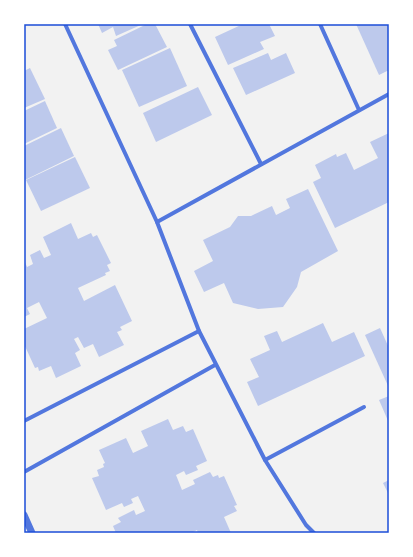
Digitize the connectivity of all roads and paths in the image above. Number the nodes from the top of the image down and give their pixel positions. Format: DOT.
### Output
graph roads {
  1 [pos="64,24"];
  2 [pos="190,24"];
  3 [pos="320,24"];
  4 [pos="389,94"];
  5 [pos="359,110"];
  6 [pos="261,164"];
  7 [pos="157,222"];
  8 [pos="199,331"];
  9 [pos="216,364"];
  10 [pos="364,407"];
  11 [pos="24,421"];
  12 [pos="265,460"];
  13 [pos="24,472"];
  14 [pos="24,515"];
  15 [pos="32,533"];
  16 [pos="314,533"];
  1 -- 7 [label="street"];
  2 -- 6 [label="street"];
  3 -- 5 [label="street"];
  4 -- 5 [label="street"];
  5 -- 6 [label="street"];
  6 -- 7 [label="street"];
  7 -- 8 [label="street"];
  8 -- 9 [label="street"];
  8 -- 11 [label="street"];
  9 -- 12 [label="street"];
  9 -- 13 [label="street"];
  10 -- 12 [label="street"];
  12 -- 16 [label="street"];
  14 -- 15 [label="street"];
}
